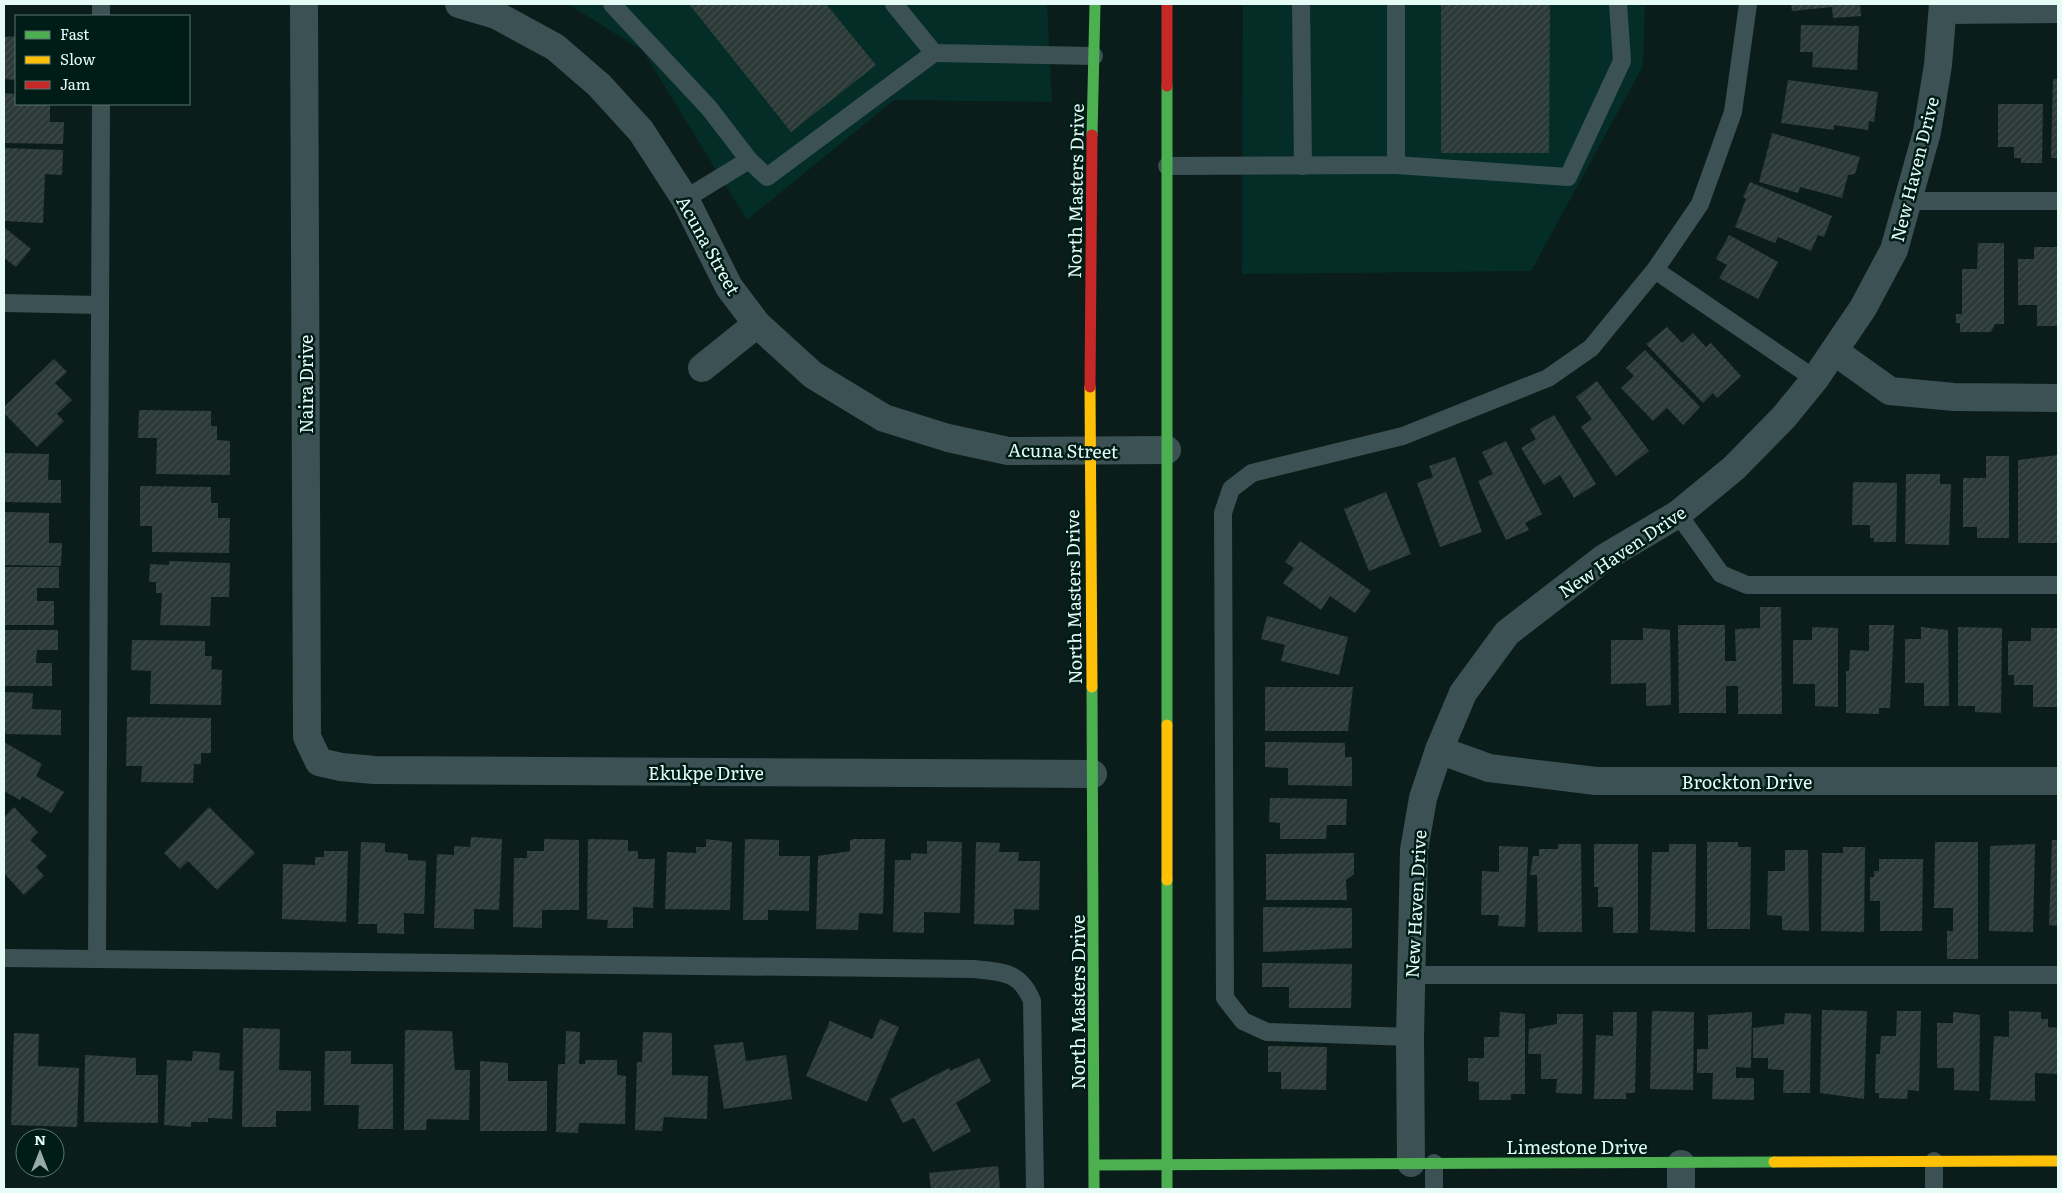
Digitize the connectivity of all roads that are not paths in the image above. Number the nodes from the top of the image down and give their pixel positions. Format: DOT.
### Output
graph roads {
  1 [pos="304,4"];
  2 [pos="459,4"];
  3 [pos="612,4"];
  4 [pos="894,4"];
  5 [pos="1095,4"];
  6 [pos="1167,4"];
  7 [pos="1301,4"];
  8 [pos="1396,4"];
  9 [pos="1618,4"];
  10 [pos="1748,4"];
  11 [pos="1943,7"];
  12 [pos="2058,9"];
  13 [pos="934,53"];
  14 [pos="1094,56"];
  15 [pos="100,105"];
  16 [pos="750,160"];
  17 [pos="1396,165"];
  18 [pos="1167,166"];
  19 [pos="1303,166"];
  20 [pos="685,200"];
  21 [pos="1909,201"];
  22 [pos="2058,201"];
  23 [pos="1655,270"];
  24 [pos="4,303"];
  25 [pos="100,305"];
  26 [pos="757,324"];
  27 [pos="1834,351"];
  28 [pos="702,368"];
  29 [pos="1815,379"];
  30 [pos="2058,398"];
  31 [pos="1167,450"];
  32 [pos="1089,452"];
  33 [pos="1678,514"];
  34 [pos="2058,585"];
  35 [pos="1439,750"];
  36 [pos="319,762"];
  37 [pos="1093,774"];
  38 [pos="2058,781"];
  39 [pos="4,958"];
  40 [pos="97,959"];
  41 [pos="1412,975"];
  42 [pos="2058,975"];
  43 [pos="1410,1037"];
  44 [pos="1934,1161"];
  45 [pos="2058,1161"];
  46 [pos="1422,1163"];
  47 [pos="1095,1165"];
  48 [pos="1167,1165"];
  49 [pos="1681,1177"];
  50 [pos="1035,1189"];
  51 [pos="1094,1189"];
  52 [pos="1166,1189"];
  53 [pos="1434,1189"];
  54 [pos="1934,1189"];
  1 -- 36 [label="street, Naira Drive"];
  2 -- 20 [label="street, Acuna Street"];
  3 -- 16 [label="lane"];
  4 -- 13 [label="lane"];
  5 -- 14 [label="main road, North Masters Drive"];
  6 -- 18 [label="main road"];
  7 -- 19 [label="lane"];
  8 -- 17 [label="lane"];
  9 -- 17 [label="lane"];
  10 -- 23 [label="lane"];
  11 -- 12 [label="street"];
  11 -- 21 [label="street, New Haven Drive"];
  13 -- 14 [label="lane"];
  13 -- 16 [label="lane"];
  14 -- 32 [label="main road, North Masters Drive"];
  15 -- 25 [label="lane"];
  16 -- 20 [label="lane"];
  17 -- 19 [label="lane"];
  18 -- 19 [label="lane"];
  18 -- 31 [label="main road"];
  20 -- 26 [label="street, Acuna Street"];
  21 -- 22 [label="lane"];
  21 -- 27 [label="street, New Haven Drive"];
  23 -- 29 [label="lane"];
  23 -- 43 [label="lane"];
  24 -- 25 [label="lane"];
  25 -- 40 [label="lane"];
  26 -- 28 [label="street"];
  26 -- 32 [label="street, Acuna Street"];
  27 -- 29 [label="street, New Haven Drive"];
  27 -- 30 [label="street"];
  29 -- 33 [label="street, New Haven Drive"];
  31 -- 32 [label="street, Acuna Street"];
  31 -- 48 [label="main road"];
  32 -- 37 [label="main road, North Masters Drive"];
  33 -- 34 [label="lane"];
  33 -- 35 [label="street, New Haven Drive"];
  35 -- 38 [label="street, Brockton Drive"];
  35 -- 41 [label="street, New Haven Drive"];
  36 -- 37 [label="street, Ekukpe Drive"];
  37 -- 47 [label="main road, North Masters Drive"];
  39 -- 40 [label="lane"];
  40 -- 50 [label="lane"];
  41 -- 42 [label="lane"];
  41 -- 43 [label="street, New Haven Drive"];
  43 -- 46 [label="street, New Haven Drive"];
  44 -- 45 [label="main road, Limestone Drive"];
  44 -- 49 [label="main road, Limestone Drive"];
  44 -- 54 [label="lane"];
  46 -- 48 [label="main road, Limestone Drive"];
  46 -- 49 [label="main road, Limestone Drive"];
  46 -- 53 [label="lane"];
  47 -- 48 [label="main road, Limestone Drive"];
  47 -- 51 [label="main road, North Masters Drive"];
  48 -- 52 [label="main road"];
}
